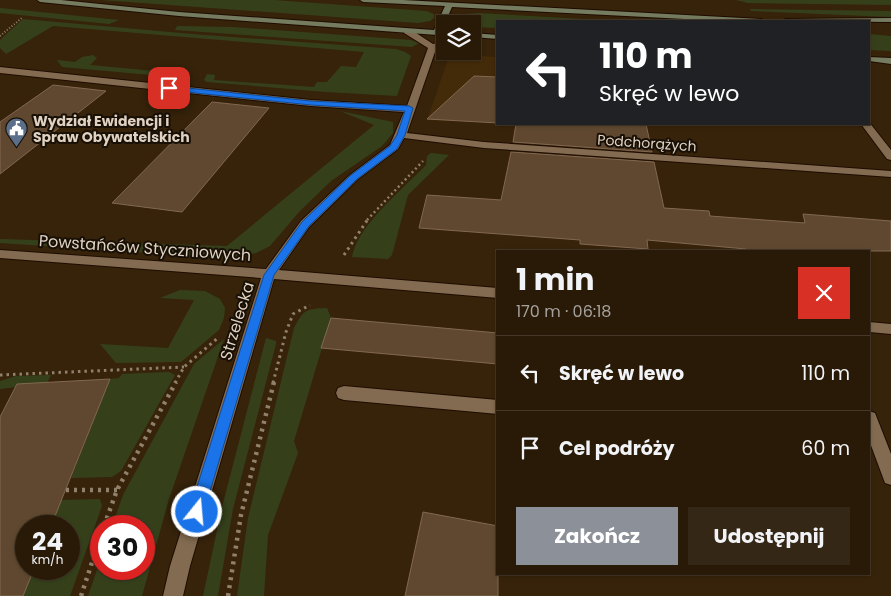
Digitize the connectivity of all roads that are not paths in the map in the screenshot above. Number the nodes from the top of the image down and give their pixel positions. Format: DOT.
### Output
graph roads {
  1 [pos="40,0"];
  2 [pos="364,0"];
  3 [pos="449,5"];
  4 [pos="446,15"];
  5 [pos="742,20"];
  6 [pos="870,20"];
  7 [pos="891,20"];
  8 [pos="870,27"];
  9 [pos="891,28"];
  10 [pos="407,31"];
  11 [pos="436,33"];
  12 [pos="481,35"];
  13 [pos="496,36"];
  14 [pos="436,46"];
  15 [pos="432,47"];
  16 [pos="870,60"];
  17 [pos="891,61"];
  18 [pos="0,70"];
  19 [pos="409,108"];
  20 [pos="867,125"];
  21 [pos="401,135"];
  22 [pos="891,157"];
  23 [pos="891,174"];
  24 [pos="0,254"];
  25 [pos="269,275"];
  26 [pos="496,293"];
  27 [pos="870,327"];
  28 [pos="891,329"];
  29 [pos="344,393"];
  30 [pos="496,407"];
  31 [pos="870,424"];
  32 [pos="873,443"];
  33 [pos="891,477"];
  34 [pos="174,596"];
  1 -- 10 [label="main road"];
  2 -- 3 [label="main road"];
  3 -- 4 [label="main road"];
  3 -- 5 [label="main road"];
  6 -- 7 [label="main road"];
  8 -- 9 [label="main road"];
  10 -- 11 [label="main road"];
  10 -- 15 [label="street"];
  12 -- 13 [label="main road"];
  14 -- 15 [label="street"];
  15 -- 19 [label="street, Strzelecka"];
  16 -- 17 [label="main road"];
  18 -- 19 [label="street"];
  19 -- 21 [label="street, Strzelecka"];
  20 -- 22 [label="street"];
  21 -- 23 [label="street, Podchorążych"];
  21 -- 25 [label="street, Strzelecka"];
  24 -- 25 [label="street, Powstańców Styczniowych"];
  25 -- 26 [label="street, Powstańców Styczniowych"];
  25 -- 34 [label="street, Strzelecka"];
  27 -- 28 [label="street"];
  29 -- 30 [label="street"];
  31 -- 32 [label="street"];
  32 -- 33 [label="street"];
}
